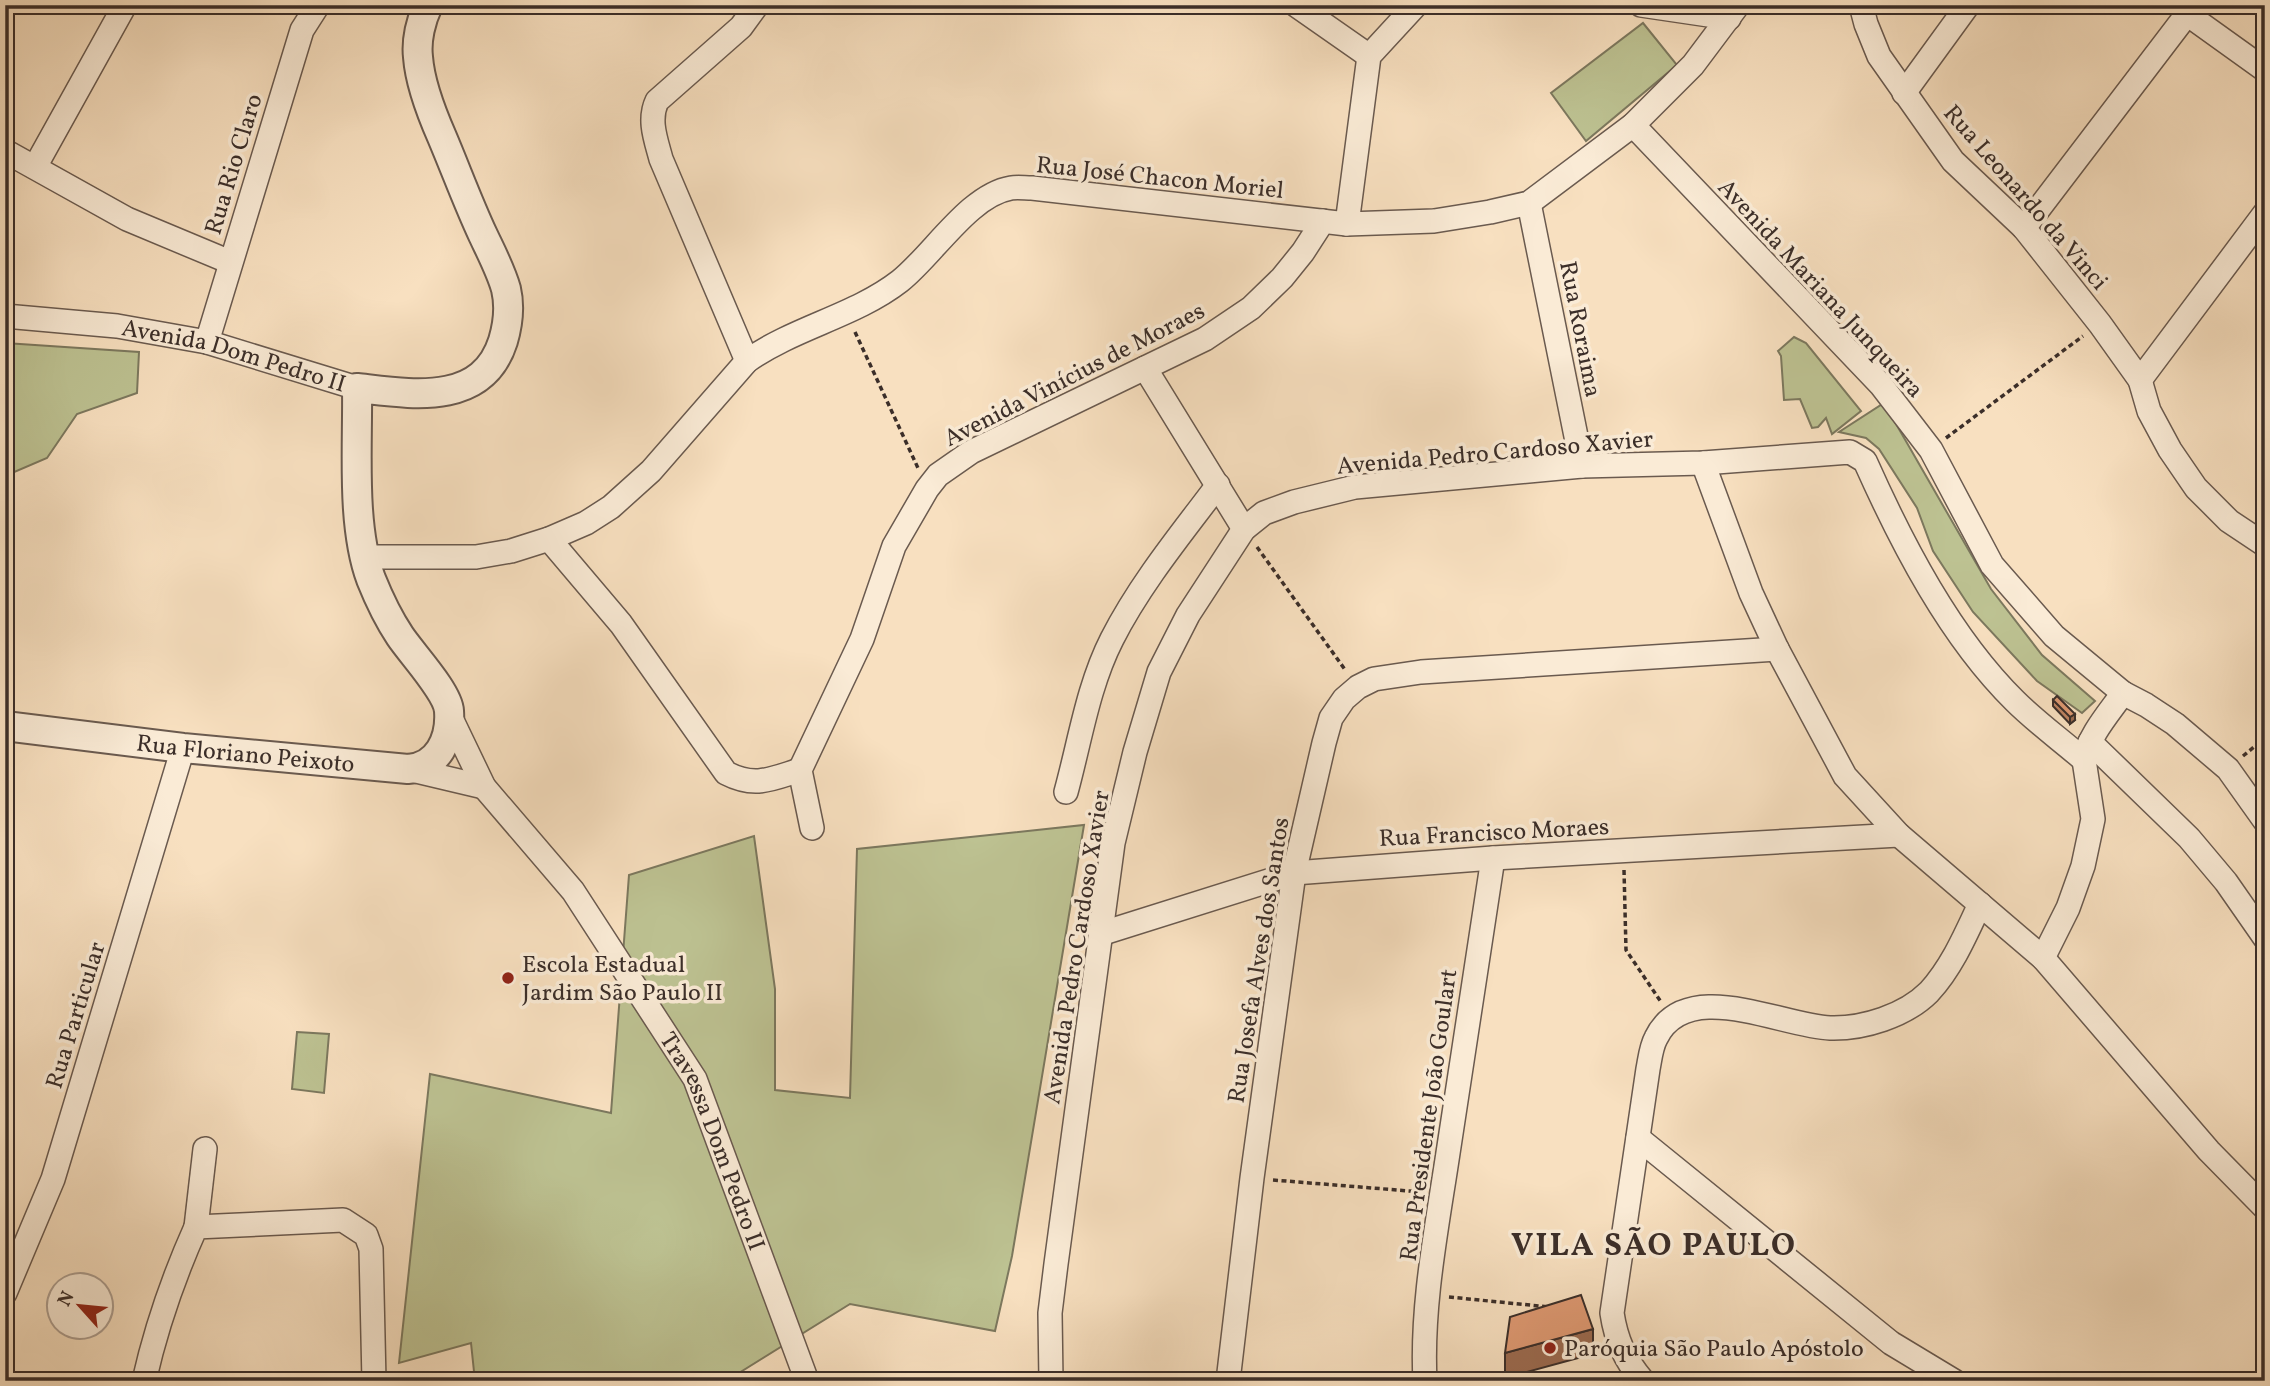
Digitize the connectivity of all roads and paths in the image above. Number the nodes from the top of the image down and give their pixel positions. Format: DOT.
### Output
graph roads {
  1 [pos="125,5"];
  2 [pos="318,5"];
  3 [pos="428,5"];
  4 [pos="757,5"];
  5 [pos="1296,5"];
  6 [pos="1416,5"];
  7 [pos="1641,5"];
  8 [pos="1861,5"];
  9 [pos="1968,5"];
  10 [pos="1671,8"];
  11 [pos="2190,10"];
  12 [pos="1734,12"];
  13 [pos="1369,56"];
  14 [pos="2265,70"];
  15 [pos="1904,93"];
  16 [pos="1633,125"];
  17 [pos="5,151"];
  18 [pos="35,167"];
  19 [pos="1529,203"];
  20 [pos="2265,213"];
  21 [pos="1323,221"];
  22 [pos="1347,224"];
  23 [pos="2024,228"];
  24 [pos="230,262"];
  25 [pos="846,312"];
  26 [pos="5,316"];
  27 [pos="2100,324"];
  28 [pos="206,342"];
  29 [pos="747,361"];
  30 [pos="1145,368"];
  31 [pos="2140,380"];
  32 [pos="357,388"];
  33 [pos="1930,450"];
  34 [pos="1703,463"];
  35 [pos="1581,466"];
  36 [pos="1218,485"];
  37 [pos="927,489"];
  38 [pos="1244,529"];
  39 [pos="549,539"];
  40 [pos="2265,545"];
  41 [pos="364,557"];
  42 [pos="1777,649"];
  43 [pos="1358,687"];
  44 [pos="2123,693"];
  45 [pos="449,714"];
  46 [pos="5,726"];
  47 [pos="2265,738"];
  48 [pos="183,748"];
  49 [pos="2087,751"];
  50 [pos="408,769"];
  51 [pos="2228,769"];
  52 [pos="800,771"];
  53 [pos="484,788"];
  54 [pos="1066,792"];
  55 [pos="2265,821"];
  56 [pos="812,828"];
  57 [pos="1899,835"];
  58 [pos="1624,851"];
  59 [pos="1493,858"];
  60 [pos="1294,873"];
  61 [pos="1980,904"];
  62 [pos="1100,934"];
  63 [pos="2265,938"];
  64 [pos="2043,958"];
  65 [pos="1671,1019"];
  66 [pos="1638,1138"];
  67 [pos="205,1149"];
  68 [pos="1252,1178"];
  69 [pos="1442,1194"];
  70 [pos="2265,1208"];
  71 [pos="196,1227"];
  72 [pos="5,1293"];
  73 [pos="1429,1295"];
  74 [pos="1560,1308"];
  75 [pos="144,1381"];
  76 [pos="374,1381"];
  77 [pos="807,1381"];
  78 [pos="1051,1381"];
  79 [pos="1228,1381"];
  80 [pos="1425,1381"];
  81 [pos="1643,1381"];
  82 [pos="1954,1381"];
  1 -- 18 [label="street"];
  2 -- 24 [label="street, Rua Rio Claro"];
  3 -- 32 [label="street, Avenida Dom Pedro II"];
  4 -- 29 [label="street"];
  5 -- 13 [label="street"];
  6 -- 13 [label="street"];
  7 -- 10 [label="street"];
  8 -- 15 [label="street, Rua Leonardo da Vinci"];
  9 -- 15 [label="street"];
  10 -- 12 [label="street"];
  11 -- 14 [label="street"];
  11 -- 23 [label="street"];
  12 -- 16 [label="street"];
  13 -- 22 [label="street"];
  15 -- 23 [label="street, Rua Leonardo da Vinci"];
  16 -- 19 [label="street, Rua José Chacon Moriel"];
  16 -- 33 [label="street, Avenida Mariana Junqueira"];
  17 -- 18 [label="street"];
  18 -- 24 [label="street"];
  19 -- 22 [label="street, Rua José Chacon Moriel"];
  19 -- 35 [label="street, Rua Roraima"];
  20 -- 31 [label="street"];
  21 -- 22 [label="street, Rua José Chacon Moriel"];
  21 -- 25 [label="street, Rua José Chacon Moriel"];
  21 -- 30 [label="street, Avenida Vinícius de Moraes"];
  23 -- 27 [label="street, Rua Leonardo da Vinci"];
  24 -- 28 [label="street, Rua Rio Claro"];
  25 -- 29 [label="street, Rua José Chacon Moriel"];
  25 -- 37 [label="path"];
  26 -- 28 [label="street, Avenida Dom Pedro II"];
  27 -- 31 [label="street, Rua Leonardo da Vinci"];
  27 -- 33 [label="path"];
  28 -- 32 [label="street, Avenida Dom Pedro II"];
  29 -- 39 [label="street, Rua José Chacon Moriel"];
  30 -- 36 [label="street"];
  30 -- 37 [label="street, Avenida Vinícius de Moraes"];
  31 -- 40 [label="street, Rua Leonardo da Vinci"];
  32 -- 41 [label="street, Travessa Dom Pedro II"];
  33 -- 44 [label="street, Avenida Mariana Junqueira"];
  34 -- 35 [label="street, Avenida Pedro Cardoso Xavier"];
  34 -- 42 [label="street"];
  34 -- 49 [label="street, Avenida Pedro Cardoso Xavier"];
  35 -- 38 [label="street, Avenida Pedro Cardoso Xavier"];
  36 -- 38 [label="street"];
  36 -- 54 [label="street"];
  37 -- 52 [label="street, Avenida Vinícius de Moraes"];
  38 -- 43 [label="path"];
  38 -- 62 [label="street, Avenida Pedro Cardoso Xavier"];
  39 -- 41 [label="street, Rua José Chacon Moriel"];
  39 -- 52 [label="street"];
  41 -- 45 [label="street, Travessa Dom Pedro II"];
  42 -- 43 [label="street, Rua Josefa Alves dos Santos"];
  42 -- 57 [label="street"];
  43 -- 60 [label="street, Rua Josefa Alves dos Santos"];
  44 -- 49 [label="street"];
  44 -- 51 [label="street, Avenida Mariana Junqueira"];
  45 -- 50 [label="street"];
  45 -- 53 [label="street, Travessa Dom Pedro II"];
  46 -- 48 [label="street, Rua Floriano Peixoto"];
  47 -- 51 [label="path"];
  48 -- 50 [label="street, Rua Floriano Peixoto"];
  48 -- 72 [label="street, Rua Particular"];
  49 -- 63 [label="street"];
  49 -- 64 [label="street"];
  50 -- 53 [label="street"];
  51 -- 55 [label="street, Avenida Mariana Junqueira"];
  52 -- 56 [label="street"];
  53 -- 77 [label="street, Travessa Dom Pedro II"];
  57 -- 58 [label="street, Rua Francisco Moraes"];
  57 -- 61 [label="street"];
  58 -- 59 [label="street, Rua Francisco Moraes"];
  58 -- 65 [label="path"];
  59 -- 60 [label="street, Rua Francisco Moraes"];
  59 -- 69 [label="street, Rua Presidente João Goulart"];
  60 -- 62 [label="street, Rua Francisco Moraes"];
  60 -- 68 [label="street, Rua Josefa Alves dos Santos"];
  61 -- 64 [label="street"];
  61 -- 65 [label="street"];
  62 -- 78 [label="street, Avenida Pedro Cardoso Xavier"];
  64 -- 70 [label="street"];
  65 -- 66 [label="street"];
  66 -- 81 [label="street"];
  66 -- 82 [label="street"];
  67 -- 71 [label="street"];
  68 -- 69 [label="path"];
  68 -- 79 [label="street, Rua Josefa Alves dos Santos"];
  69 -- 73 [label="street, Rua Presidente João Goulart"];
  71 -- 75 [label="street"];
  71 -- 76 [label="street"];
  73 -- 74 [label="path"];
  73 -- 80 [label="street, Rua Presidente João Goulart"];
}
